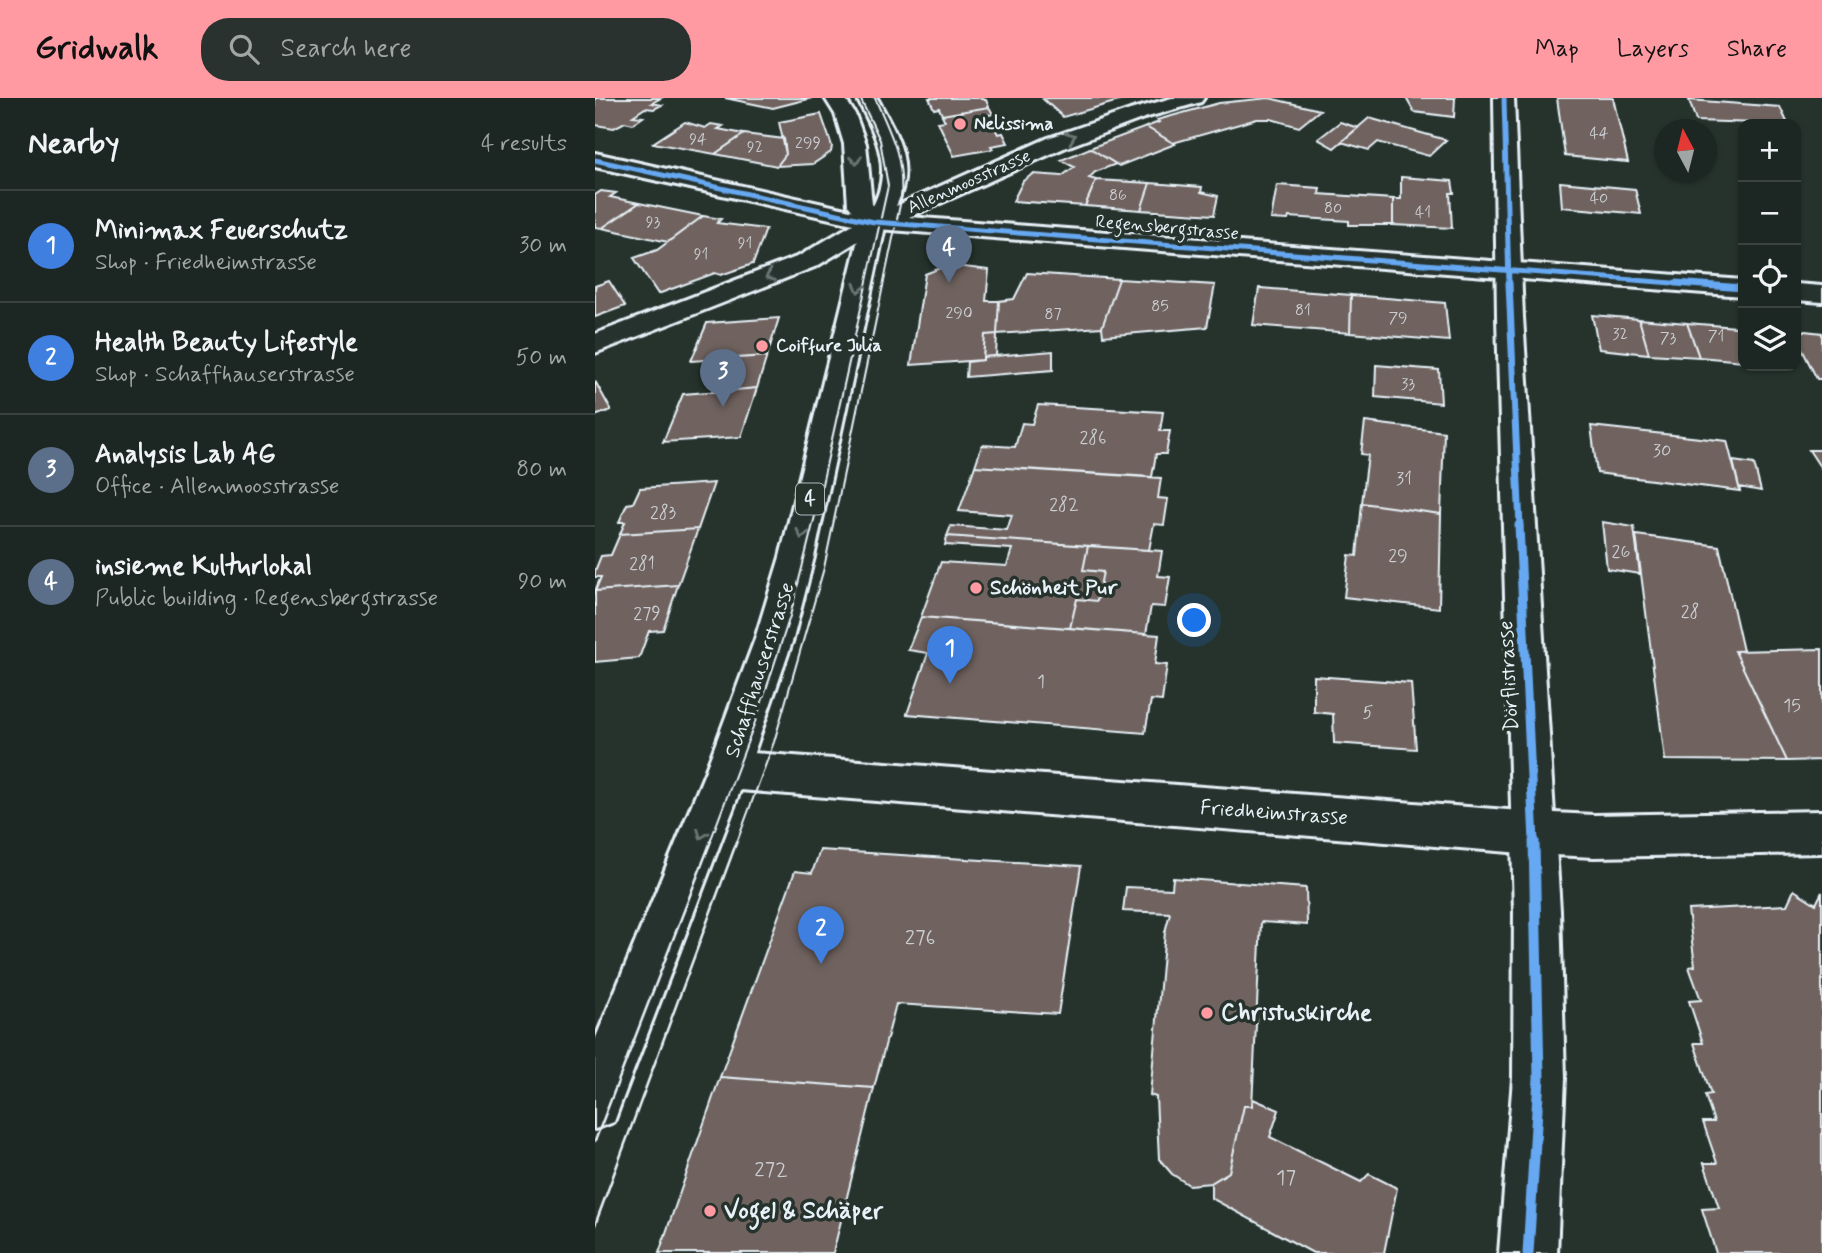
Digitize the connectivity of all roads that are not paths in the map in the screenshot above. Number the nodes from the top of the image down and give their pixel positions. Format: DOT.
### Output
graph roads {
  1 [pos="835,98"];
  2 [pos="867,98"];
  3 [pos="1194,98"];
  4 [pos="1504,98"];
  5 [pos="595,160"];
  6 [pos="874,222"];
  7 [pos="1509,270"];
  8 [pos="1738,288"];
  9 [pos="1801,292"];
  10 [pos="1822,294"];
  11 [pos="595,344"];
  12 [pos="727,770"];
  13 [pos="1822,832"];
  14 [pos="1534,833"];
  15 [pos="600,1079"];
  16 [pos="1528,1253"];
  1 -- 6 [label="street, one-way"];
  2 -- 6 [label="street, Schaffhauserstrasse"];
  6 -- 3 [label="street, Allenmoosstrasse, one-way"];
  4 -- 7 [label="street, Dörflistrasse"];
  5 -- 6 [label="street, Regensbergstrasse"];
  6 -- 7 [label="street, Regensbergstrasse"];
  6 -- 11 [label="street, Allenmoosstrasse, one-way"];
  6 -- 12 [label="street, Schaffhauserstrasse / 4, one-way"];
  7 -- 8 [label="street, Regensbergstrasse"];
  7 -- 14 [label="street, Dörflistrasse"];
  9 -- 10 [label="street"];
  12 -- 14 [label="street, Friedheimstrasse"];
  12 -- 15 [label="street, Schaffhauserstrasse / 4, one-way"];
  13 -- 14 [label="street, Friedheimstrasse"];
  14 -- 16 [label="street, Dörflistrasse"];
}
